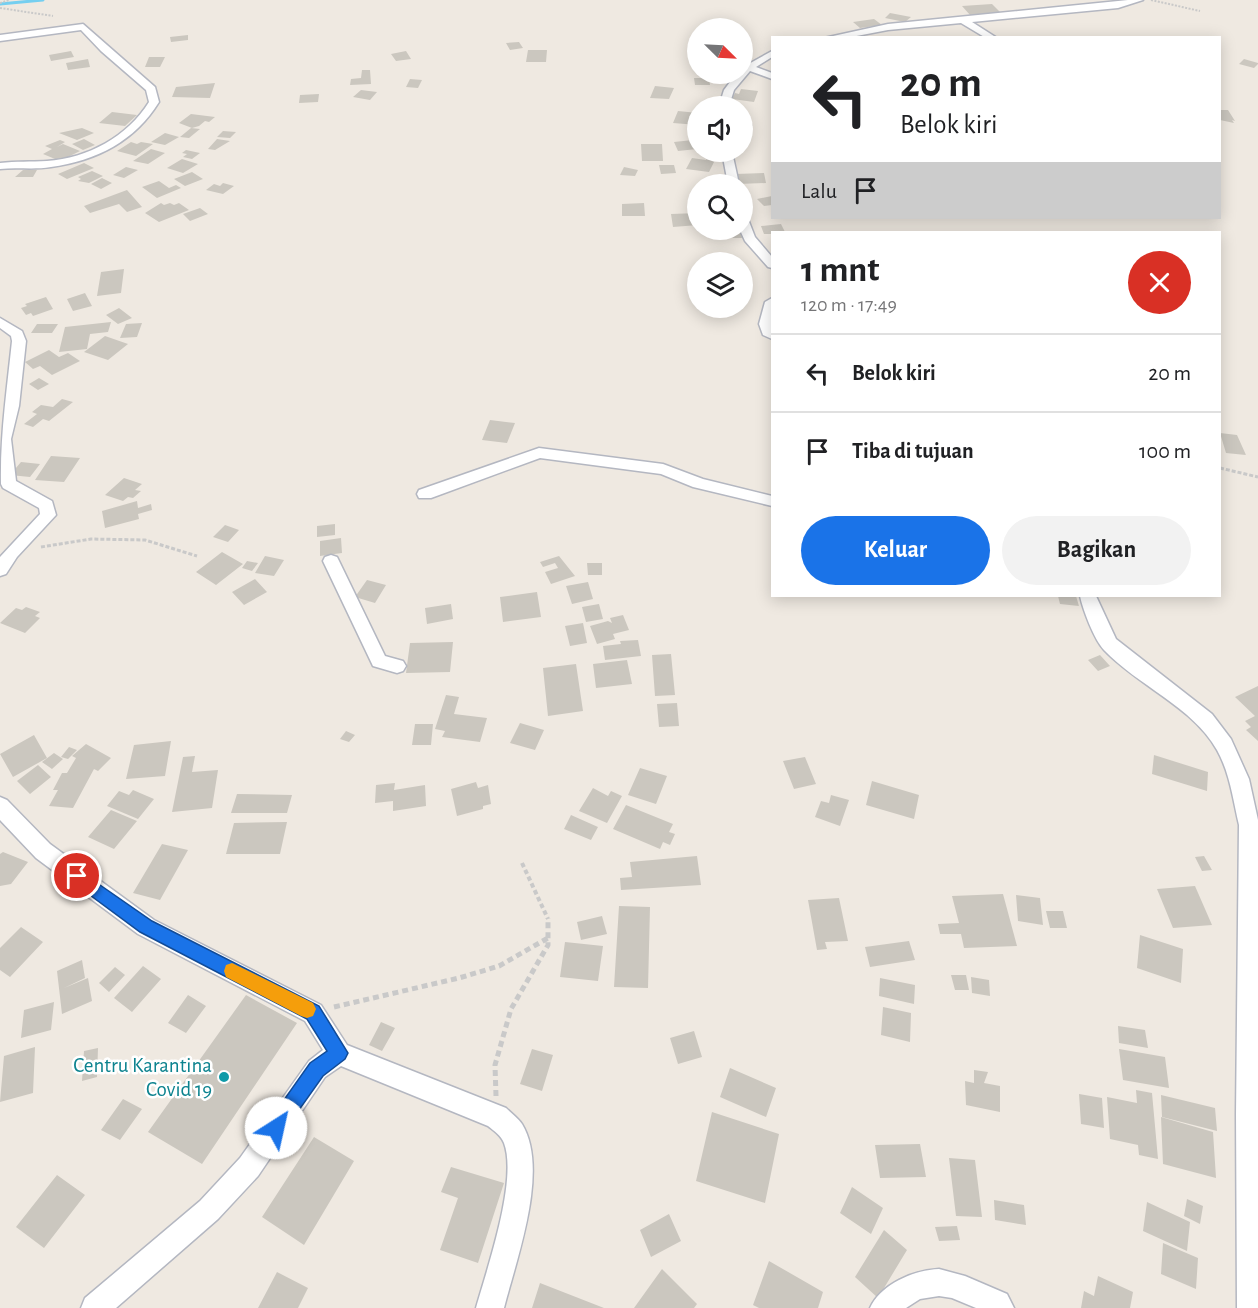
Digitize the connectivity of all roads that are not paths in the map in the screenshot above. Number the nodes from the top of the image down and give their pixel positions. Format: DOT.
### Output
graph roads {
  1 [pos="1139,0"];
  2 [pos="961,19"];
  3 [pos="907,25"];
  4 [pos="840,36"];
  5 [pos="906,36"];
  6 [pos="990,36"];
  7 [pos="0,38"];
  8 [pos="771,54"];
  9 [pos="753,66"];
  10 [pos="753,69"];
  11 [pos="771,76"];
  12 [pos="0,166"];
  13 [pos="751,240"];
  14 [pos="771,263"];
  15 [pos="771,306"];
  16 [pos="0,322"];
  17 [pos="771,334"];
  18 [pos="425,494"];
  19 [pos="771,501"];
  20 [pos="331,561"];
  21 [pos="0,570"];
  22 [pos="1088,597"];
  23 [pos="397,666"];
  24 [pos="0,806"];
  25 [pos="339,1053"];
  26 [pos="95,1308"];
  27 [pos="490,1308"];
  28 [pos="884,1308"];
  29 [pos="1000,1308"];
  30 [pos="1251,1308"];
  1 -- 2 [label="street"];
  2 -- 3 [label="street"];
  2 -- 6 [label="street"];
  3 -- 4 [label="street"];
  3 -- 5 [label="street"];
  7 -- 12 [label="street"];
  8 -- 9 [label="street"];
  10 -- 11 [label="street"];
  13 -- 14 [label="street"];
  15 -- 17 [label="street"];
  16 -- 21 [label="street"];
  18 -- 19 [label="street"];
  20 -- 23 [label="street"];
  22 -- 30 [label="street"];
  24 -- 25 [label="street"];
  25 -- 26 [label="street"];
  25 -- 27 [label="street"];
  28 -- 29 [label="street"];
}
